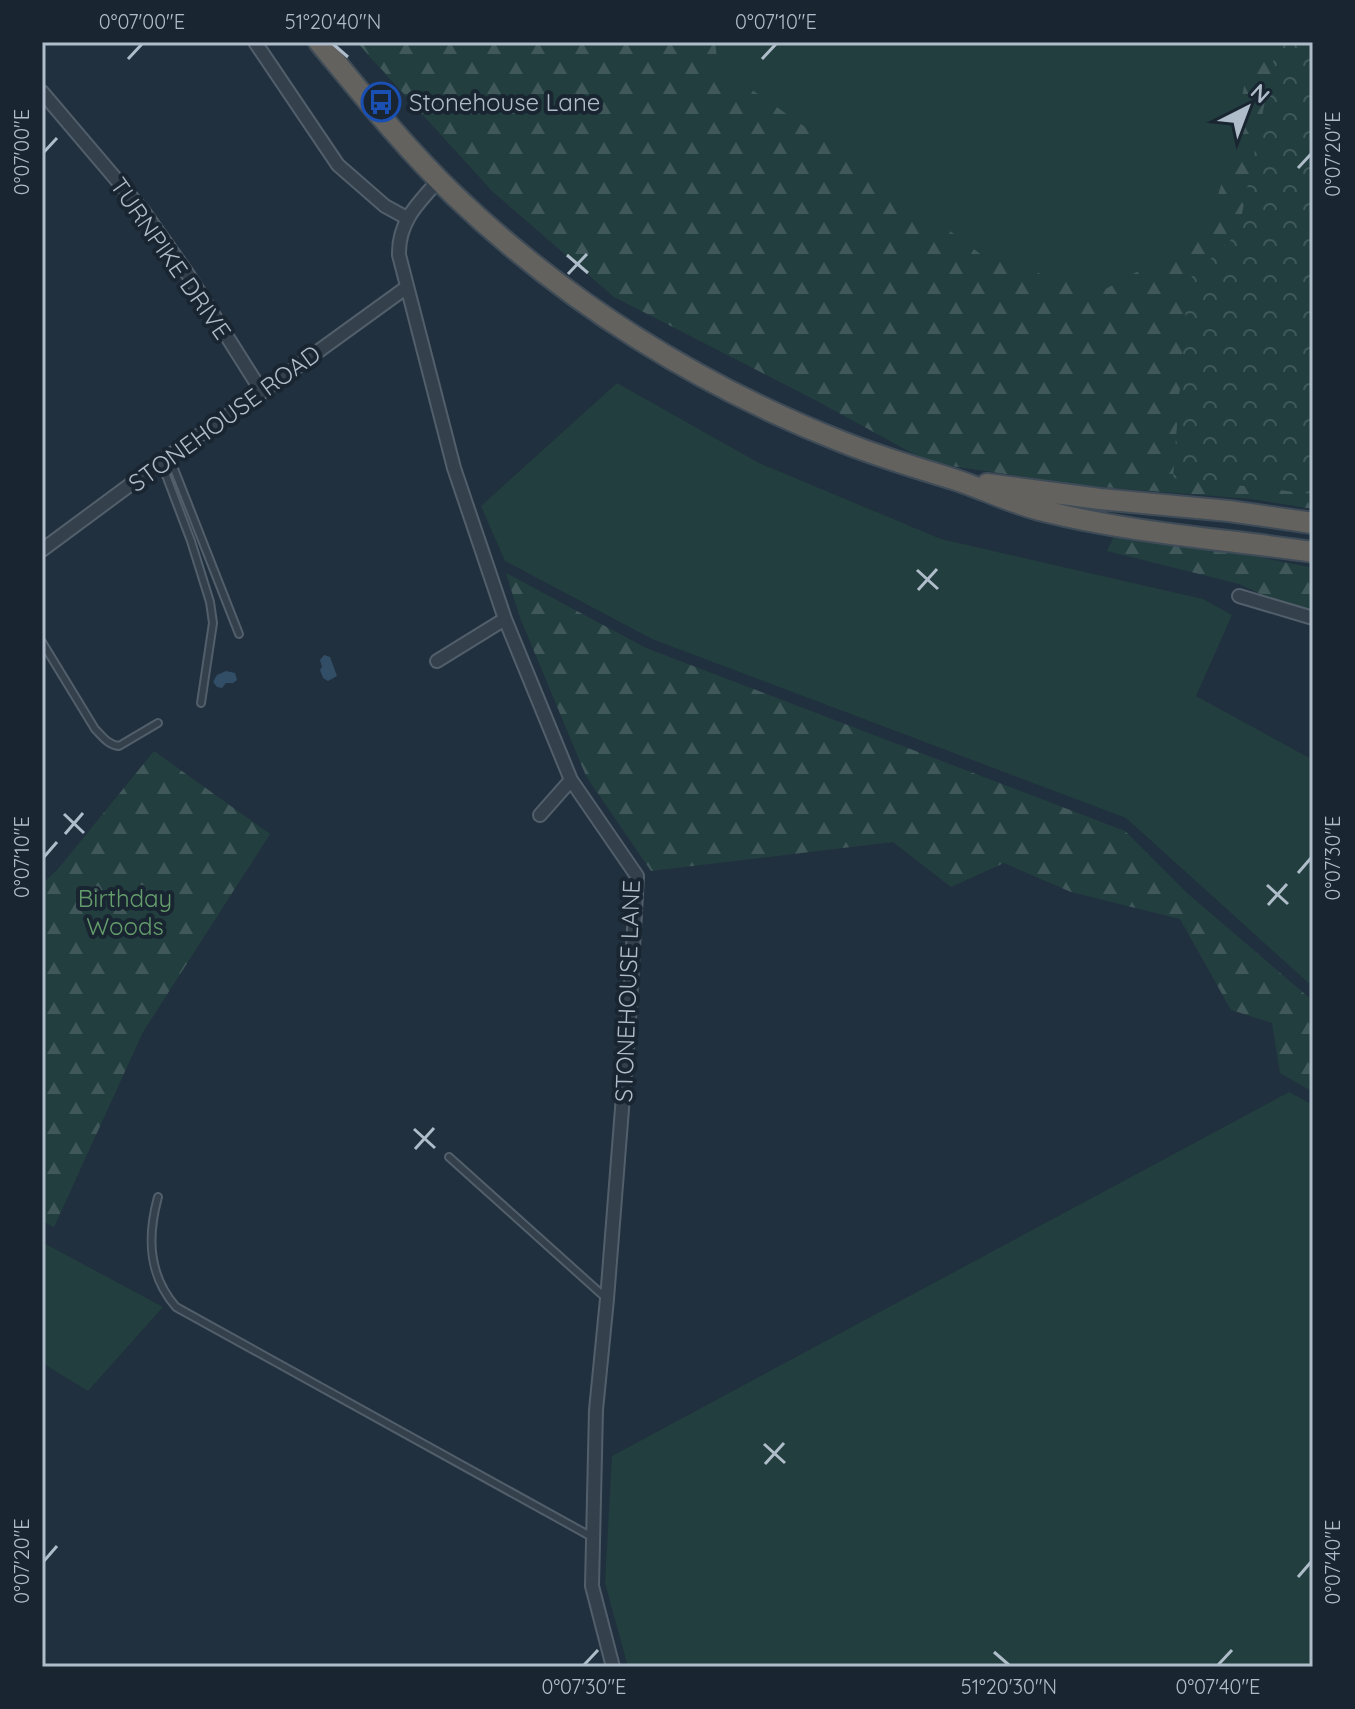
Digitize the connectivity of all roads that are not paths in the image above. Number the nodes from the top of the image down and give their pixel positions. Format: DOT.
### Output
graph roads {
  1 [pos="255,42"];
  2 [pos="319,42"];
  3 [pos="42,92"];
  4 [pos="439,180"];
  5 [pos="407,218"];
  6 [pos="407,287"];
  7 [pos="262,392"];
  8 [pos="165,459"];
  9 [pos="956,480"];
  10 [pos="1313,523"];
  11 [pos="42,550"];
  12 [pos="1313,552"];
  13 [pos="1239,596"];
  14 [pos="1313,618"];
  15 [pos="505,619"];
  16 [pos="239,634"];
  17 [pos="42,642"];
  18 [pos="437,661"];
  19 [pos="201,703"];
  20 [pos="158,723"];
  21 [pos="571,780"];
  22 [pos="540,815"];
  23 [pos="449,1157"];
  24 [pos="158,1197"];
  25 [pos="607,1299"];
  26 [pos="593,1537"];
  27 [pos="613,1667"];
  1 -- 5 [label="street"];
  2 -- 4 [label="highway"];
  3 -- 7 [label="street, TURNPIKE DRIVE"];
  4 -- 5 [label="street"];
  4 -- 9 [label="highway"];
  5 -- 6 [label="street, STONEHOUSE LANE"];
  6 -- 7 [label="street, STONEHOUSE ROAD"];
  6 -- 15 [label="street, STONEHOUSE LANE"];
  7 -- 8 [label="street, STONEHOUSE ROAD"];
  8 -- 11 [label="street, STONEHOUSE ROAD"];
  8 -- 16 [label="lane"];
  8 -- 19 [label="lane"];
  9 -- 10 [label="highway"];
  9 -- 12 [label="highway"];
  13 -- 14 [label="street"];
  15 -- 18 [label="street"];
  15 -- 21 [label="street, STONEHOUSE LANE"];
  17 -- 20 [label="lane"];
  21 -- 22 [label="street"];
  21 -- 25 [label="street, STONEHOUSE LANE"];
  23 -- 25 [label="lane"];
  24 -- 26 [label="lane"];
  25 -- 26 [label="street, STONEHOUSE LANE"];
  26 -- 27 [label="street, STONEHOUSE LANE"];
}
